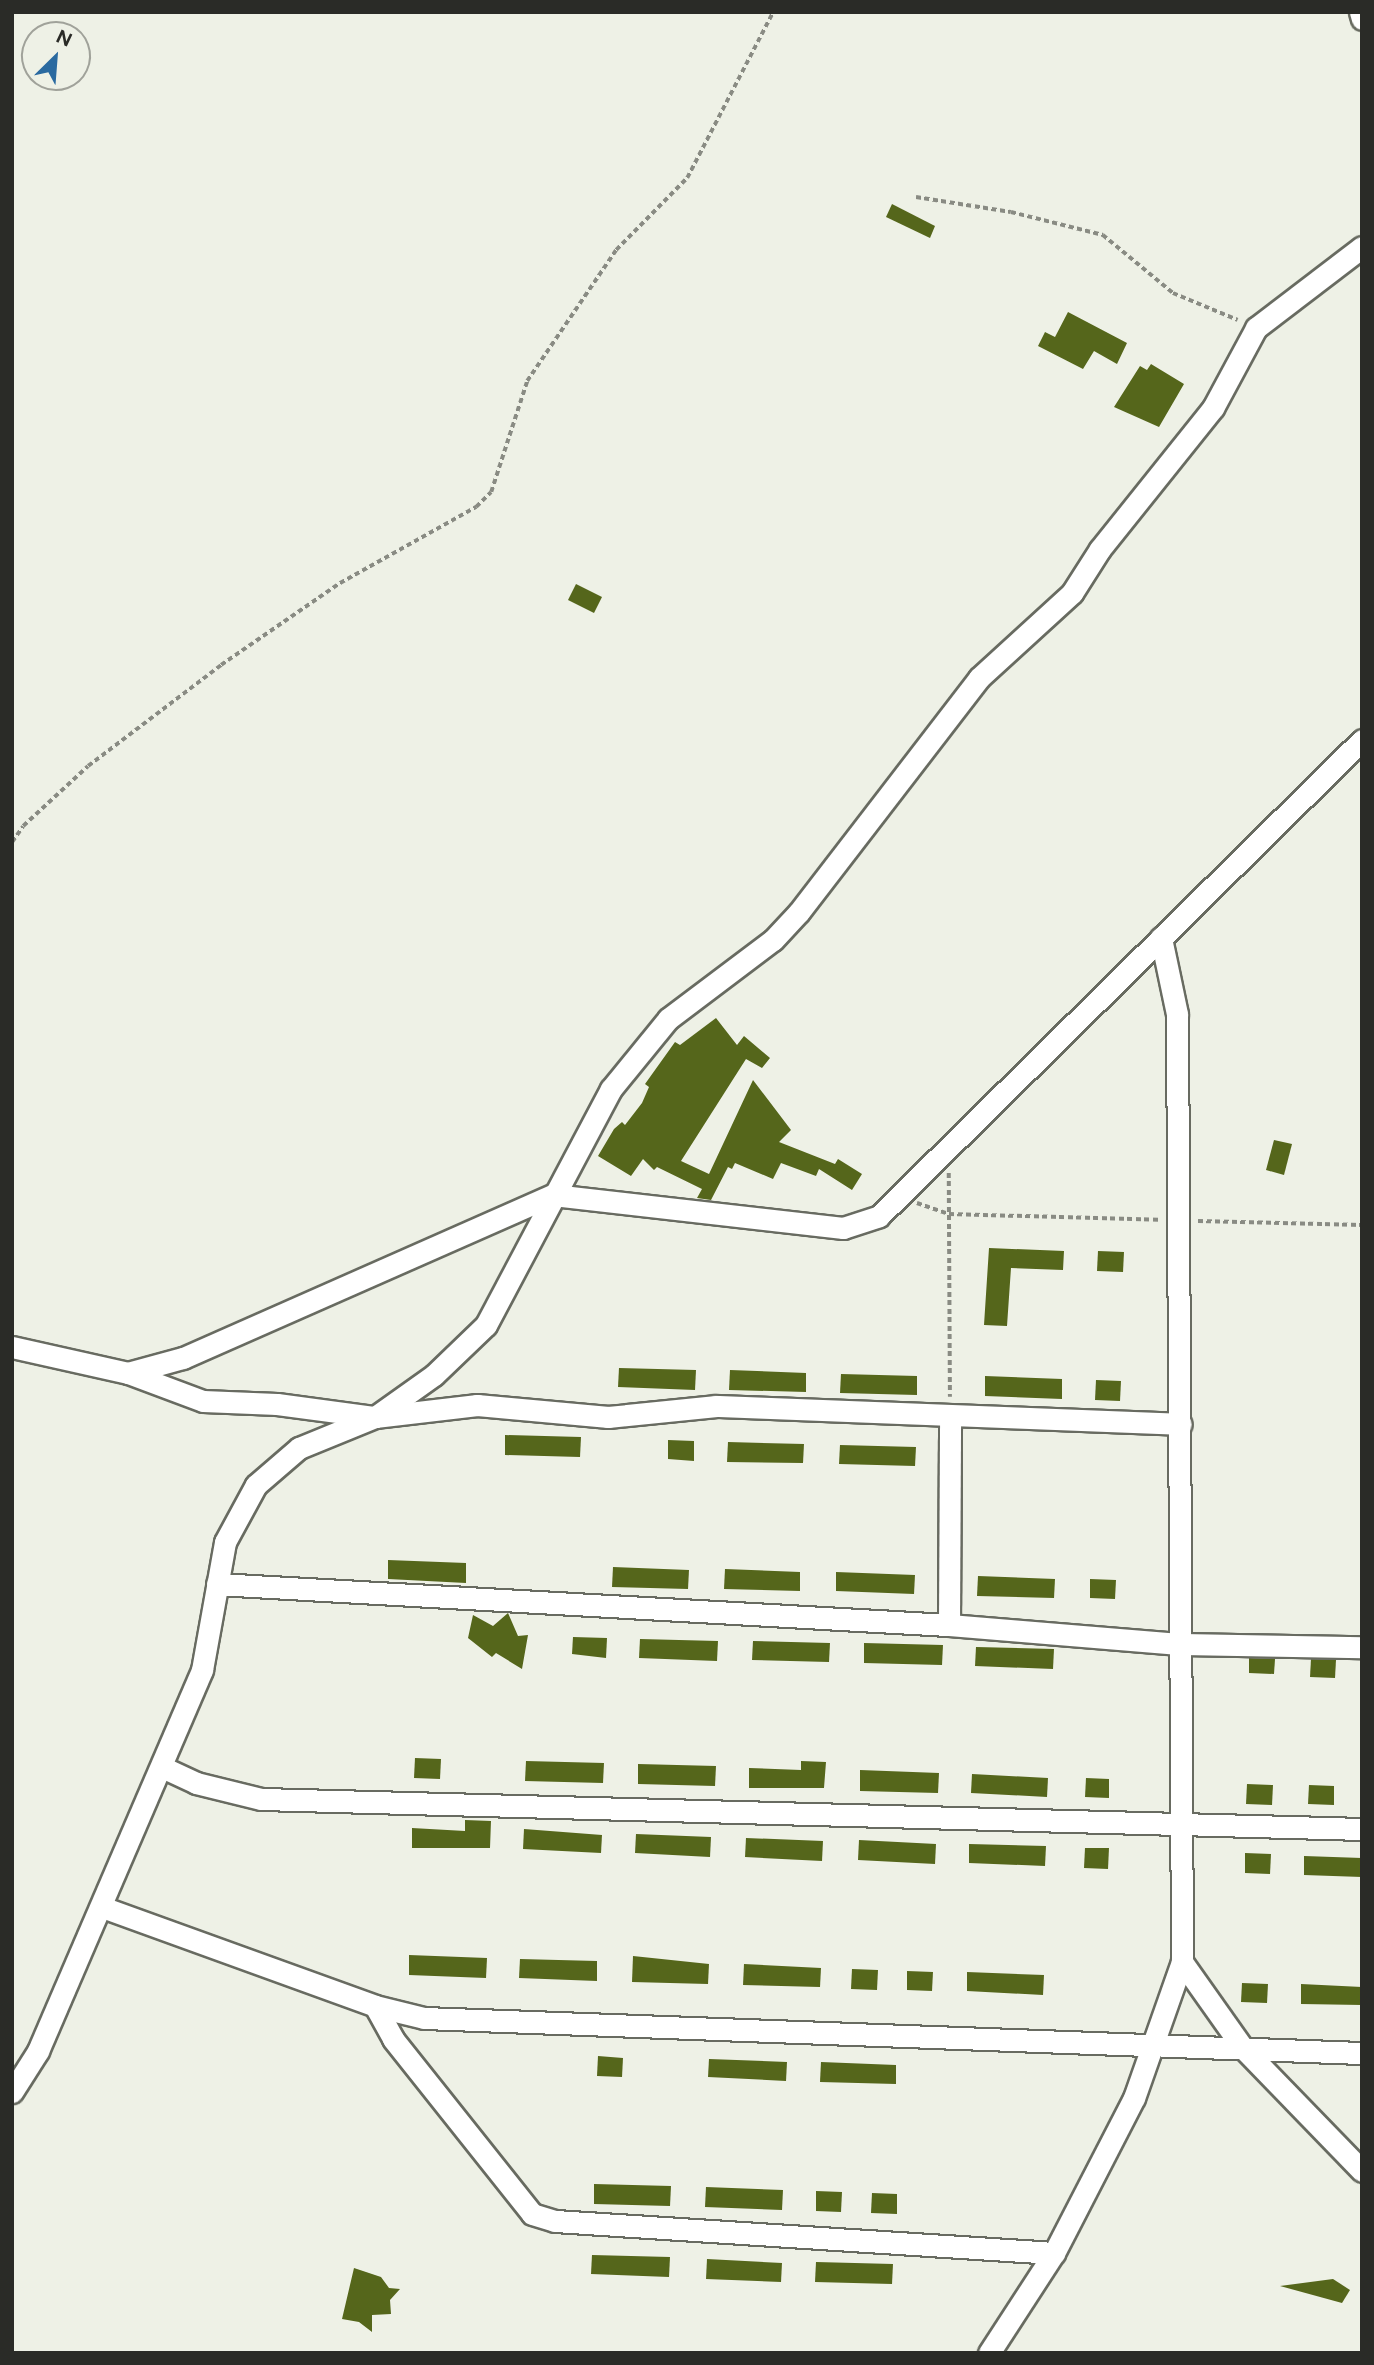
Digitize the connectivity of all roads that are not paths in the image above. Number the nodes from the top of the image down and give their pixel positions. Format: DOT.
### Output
graph roads {
  1 [pos="1360,12"];
  2 [pos="1362,19"];
  3 [pos="1362,247"];
  4 [pos="1362,740"];
  5 [pos="1161,938"];
  6 [pos="553,1195"];
  7 [pos="12,1346"];
  8 [pos="128,1373"];
  9 [pos="950,1416"];
  10 [pos="375,1417"];
  11 [pos="1181,1424"];
  12 [pos="217,1584"];
  13 [pos="949,1625"];
  14 [pos="1182,1644"];
  15 [pos="1362,1647"];
  16 [pos="162,1767"];
  17 [pos="1182,1824"];
  18 [pos="1362,1829"];
  19 [pos="102,1907"];
  20 [pos="1182,1962"];
  21 [pos="375,2006"];
  22 [pos="1153,2045"];
  23 [pos="1243,2048"];
  24 [pos="1362,2053"];
  25 [pos="12,2092"];
  26 [pos="1362,2171"];
  27 [pos="1054,2253"];
  28 [pos="989,2353"];
  1 -- 2 [label="street"];
  3 -- 6 [label="street"];
  4 -- 5 [label="street"];
  5 -- 6 [label="street"];
  5 -- 11 [label="street"];
  6 -- 8 [label="street"];
  6 -- 10 [label="street"];
  7 -- 8 [label="street"];
  8 -- 10 [label="street"];
  9 -- 10 [label="street"];
  9 -- 11 [label="street"];
  9 -- 13 [label="street"];
  10 -- 12 [label="street"];
  11 -- 14 [label="street"];
  12 -- 13 [label="street"];
  12 -- 16 [label="street"];
  13 -- 14 [label="street"];
  14 -- 15 [label="street"];
  14 -- 17 [label="street"];
  16 -- 17 [label="street"];
  16 -- 19 [label="street"];
  17 -- 18 [label="street"];
  17 -- 20 [label="street"];
  19 -- 21 [label="street"];
  19 -- 25 [label="street"];
  20 -- 22 [label="street"];
  20 -- 23 [label="street"];
  21 -- 22 [label="street"];
  21 -- 27 [label="street"];
  22 -- 23 [label="street"];
  22 -- 27 [label="street"];
  23 -- 24 [label="street"];
  23 -- 26 [label="street"];
  27 -- 28 [label="street"];
}
